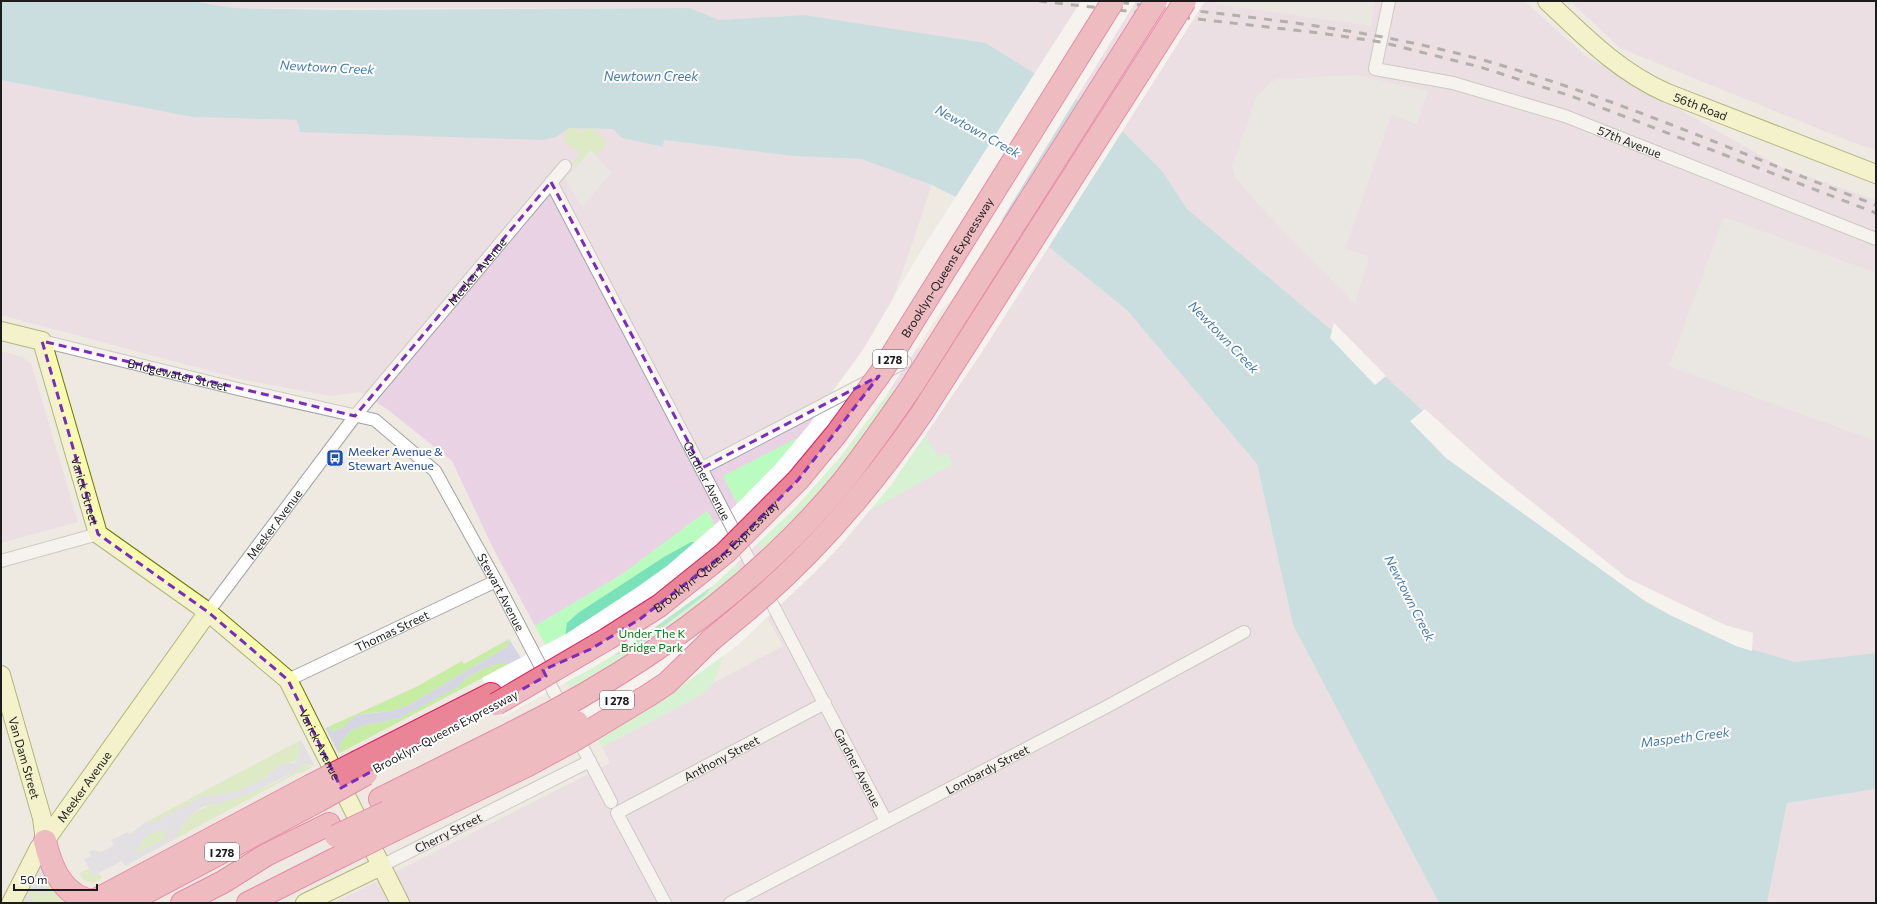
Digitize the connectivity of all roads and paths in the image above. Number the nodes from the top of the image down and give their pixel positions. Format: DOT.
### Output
graph roads {
  1 [pos="1113,1"];
  2 [pos="1156,1"];
  3 [pos="1185,1"];
  4 [pos="1389,1"];
  5 [pos="1547,1"];
  6 [pos="564,166"];
  7 [pos="1876,174"];
  8 [pos="551,182"];
  9 [pos="1876,239"];
  10 [pos="1,331"];
  11 [pos="42,340"];
  12 [pos="905,362"];
  13 [pos="355,416"];
  14 [pos="702,468"];
  15 [pos="98,534"];
  16 [pos="808,561"];
  17 [pos="1,562"];
  18 [pos="496,581"];
  19 [pos="763,585"];
  20 [pos="208,612"];
  21 [pos="1244,632"];
  22 [pos="1,675"];
  23 [pos="288,680"];
  24 [pos="825,703"];
  25 [pos="518,750"];
  26 [pos="590,762"];
  27 [pos="314,793"];
  28 [pos="611,802"];
  29 [pos="886,821"];
  30 [pos="337,838"];
  31 [pos="45,841"];
  32 [pos="380,866"];
  33 [pos="91,902"];
  34 [pos="11,903"];
  35 [pos="126,903"];
  36 [pos="182,903"];
  37 [pos="248,903"];
  38 [pos="305,903"];
  39 [pos="400,903"];
  40 [pos="665,903"];
  41 [pos="730,903"];
  1 -- 27 [label="highway, Brooklyn-Queens Expressway / I 278, bridge"];
  2 -- 25 [label="highway, I 278, bridge"];
  3 -- 25 [label="highway, bridge"];
  4 -- 9 [label="street, 57th Avenue"];
  5 -- 7 [label="main road, 56th Road"];
  6 -- 8 [label="street, Meeker Avenue"];
  8 -- 13 [label="street, Meeker Avenue"];
  8 -- 14 [label="street, Gardner Avenue"];
  10 -- 11 [label="main road, Bridgewater Street"];
  11 -- 13 [label="street, Bridgewater Street"];
  11 -- 15 [label="main road, Varick Street"];
  12 -- 14 [label="street"];
  13 -- 18 [label="street, Stewart Avenue"];
  13 -- 20 [label="street, Meeker Avenue"];
  14 -- 19 [label="street, Gardner Avenue"];
  15 -- 17 [label="street"];
  15 -- 20 [label="main road, Varick Street"];
  16 -- 19 [label="street"];
  18 -- 23 [label="street, Thomas Street"];
  18 -- 26 [label="street, Stewart Avenue"];
  19 -- 24 [label="street, Gardner Avenue"];
  20 -- 23 [label="main road, Varick Avenue"];
  20 -- 31 [label="main road, Meeker Avenue"];
  21 -- 29 [label="street, Lombardy Street"];
  22 -- 31 [label="main road, Van Dam Street"];
  23 -- 32 [label="main road, Varick Avenue"];
  24 -- 29 [label="street, Gardner Avenue"];
  24 -- 40 [label="street, Anthony Street"];
  25 -- 30 [label="highway, I 278, bridge"];
  26 -- 28 [label="street, Stewart Avenue"];
  26 -- 32 [label="street, Cherry Street"];
  27 -- 33 [label="highway"];
  27 -- 35 [label="highway, Brooklyn-Queens Expressway / I 278"];
  29 -- 41 [label="street, Lombardy Street"];
  30 -- 36 [label="highway, I 278"];
  30 -- 37 [label="highway"];
  31 -- 33 [label="highway"];
  31 -- 34 [label="main road, Meeker Avenue"];
  32 -- 38 [label="main road, Cherry Street"];
  32 -- 39 [label="main road, Varick Avenue"];
}
